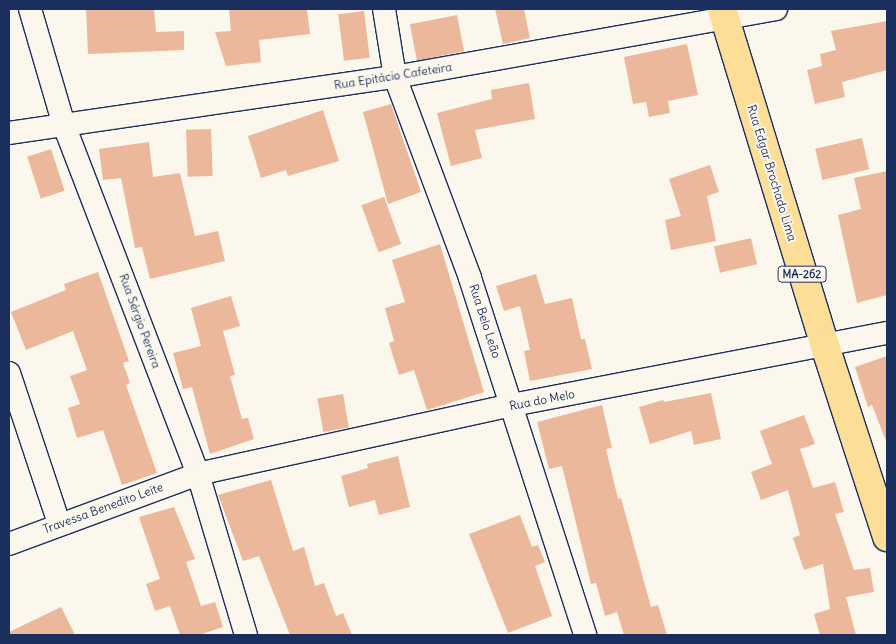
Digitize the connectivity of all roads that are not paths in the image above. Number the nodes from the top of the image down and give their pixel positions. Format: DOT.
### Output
graph roads {
  1 [pos="30,9"];
  2 [pos="384,9"];
  3 [pos="776,9"];
  4 [pos="723,13"];
  5 [pos="395,77"];
  6 [pos="64,124"];
  7 [pos="9,133"];
  8 [pos="887,333"];
  9 [pos="824,346"];
  10 [pos="9,373"];
  11 [pos="512,405"];
  12 [pos="198,474"];
  13 [pos="59,523"];
  14 [pos="887,537"];
  15 [pos="9,544"];
  16 [pos="246,635"];
  17 [pos="585,635"];
  1 -- 6 [label="street, Rua Sérgio Pereira"];
  2 -- 5 [label="street, Rua Belo Leão"];
  3 -- 4 [label="street, Rua Epitácio Cafeteira"];
  4 -- 5 [label="street, Rua Epitácio Cafeteira"];
  4 -- 9 [label="main road, Rua Edgar Brochado Lima / MA-262"];
  5 -- 6 [label="street, Rua Epitácio Cafeteira"];
  5 -- 11 [label="street, Rua Belo Leão"];
  6 -- 7 [label="street, Rua Epitácio Cafeteira"];
  6 -- 12 [label="street, Rua Sérgio Pereira"];
  8 -- 9 [label="street, Rua do Melo"];
  9 -- 11 [label="street, Rua do Melo"];
  9 -- 14 [label="main road, Rua Edgar Brochado Lima / MA-262"];
  10 -- 13 [label="street"];
  11 -- 12 [label="street, Rua do Melo"];
  11 -- 17 [label="street, Rua Belo Leão"];
  12 -- 13 [label="street, Travessa Benedito Leite"];
  12 -- 16 [label="street, Rua Sérgio Pereira"];
  13 -- 15 [label="street, Travessa Benedito Leite"];
}
